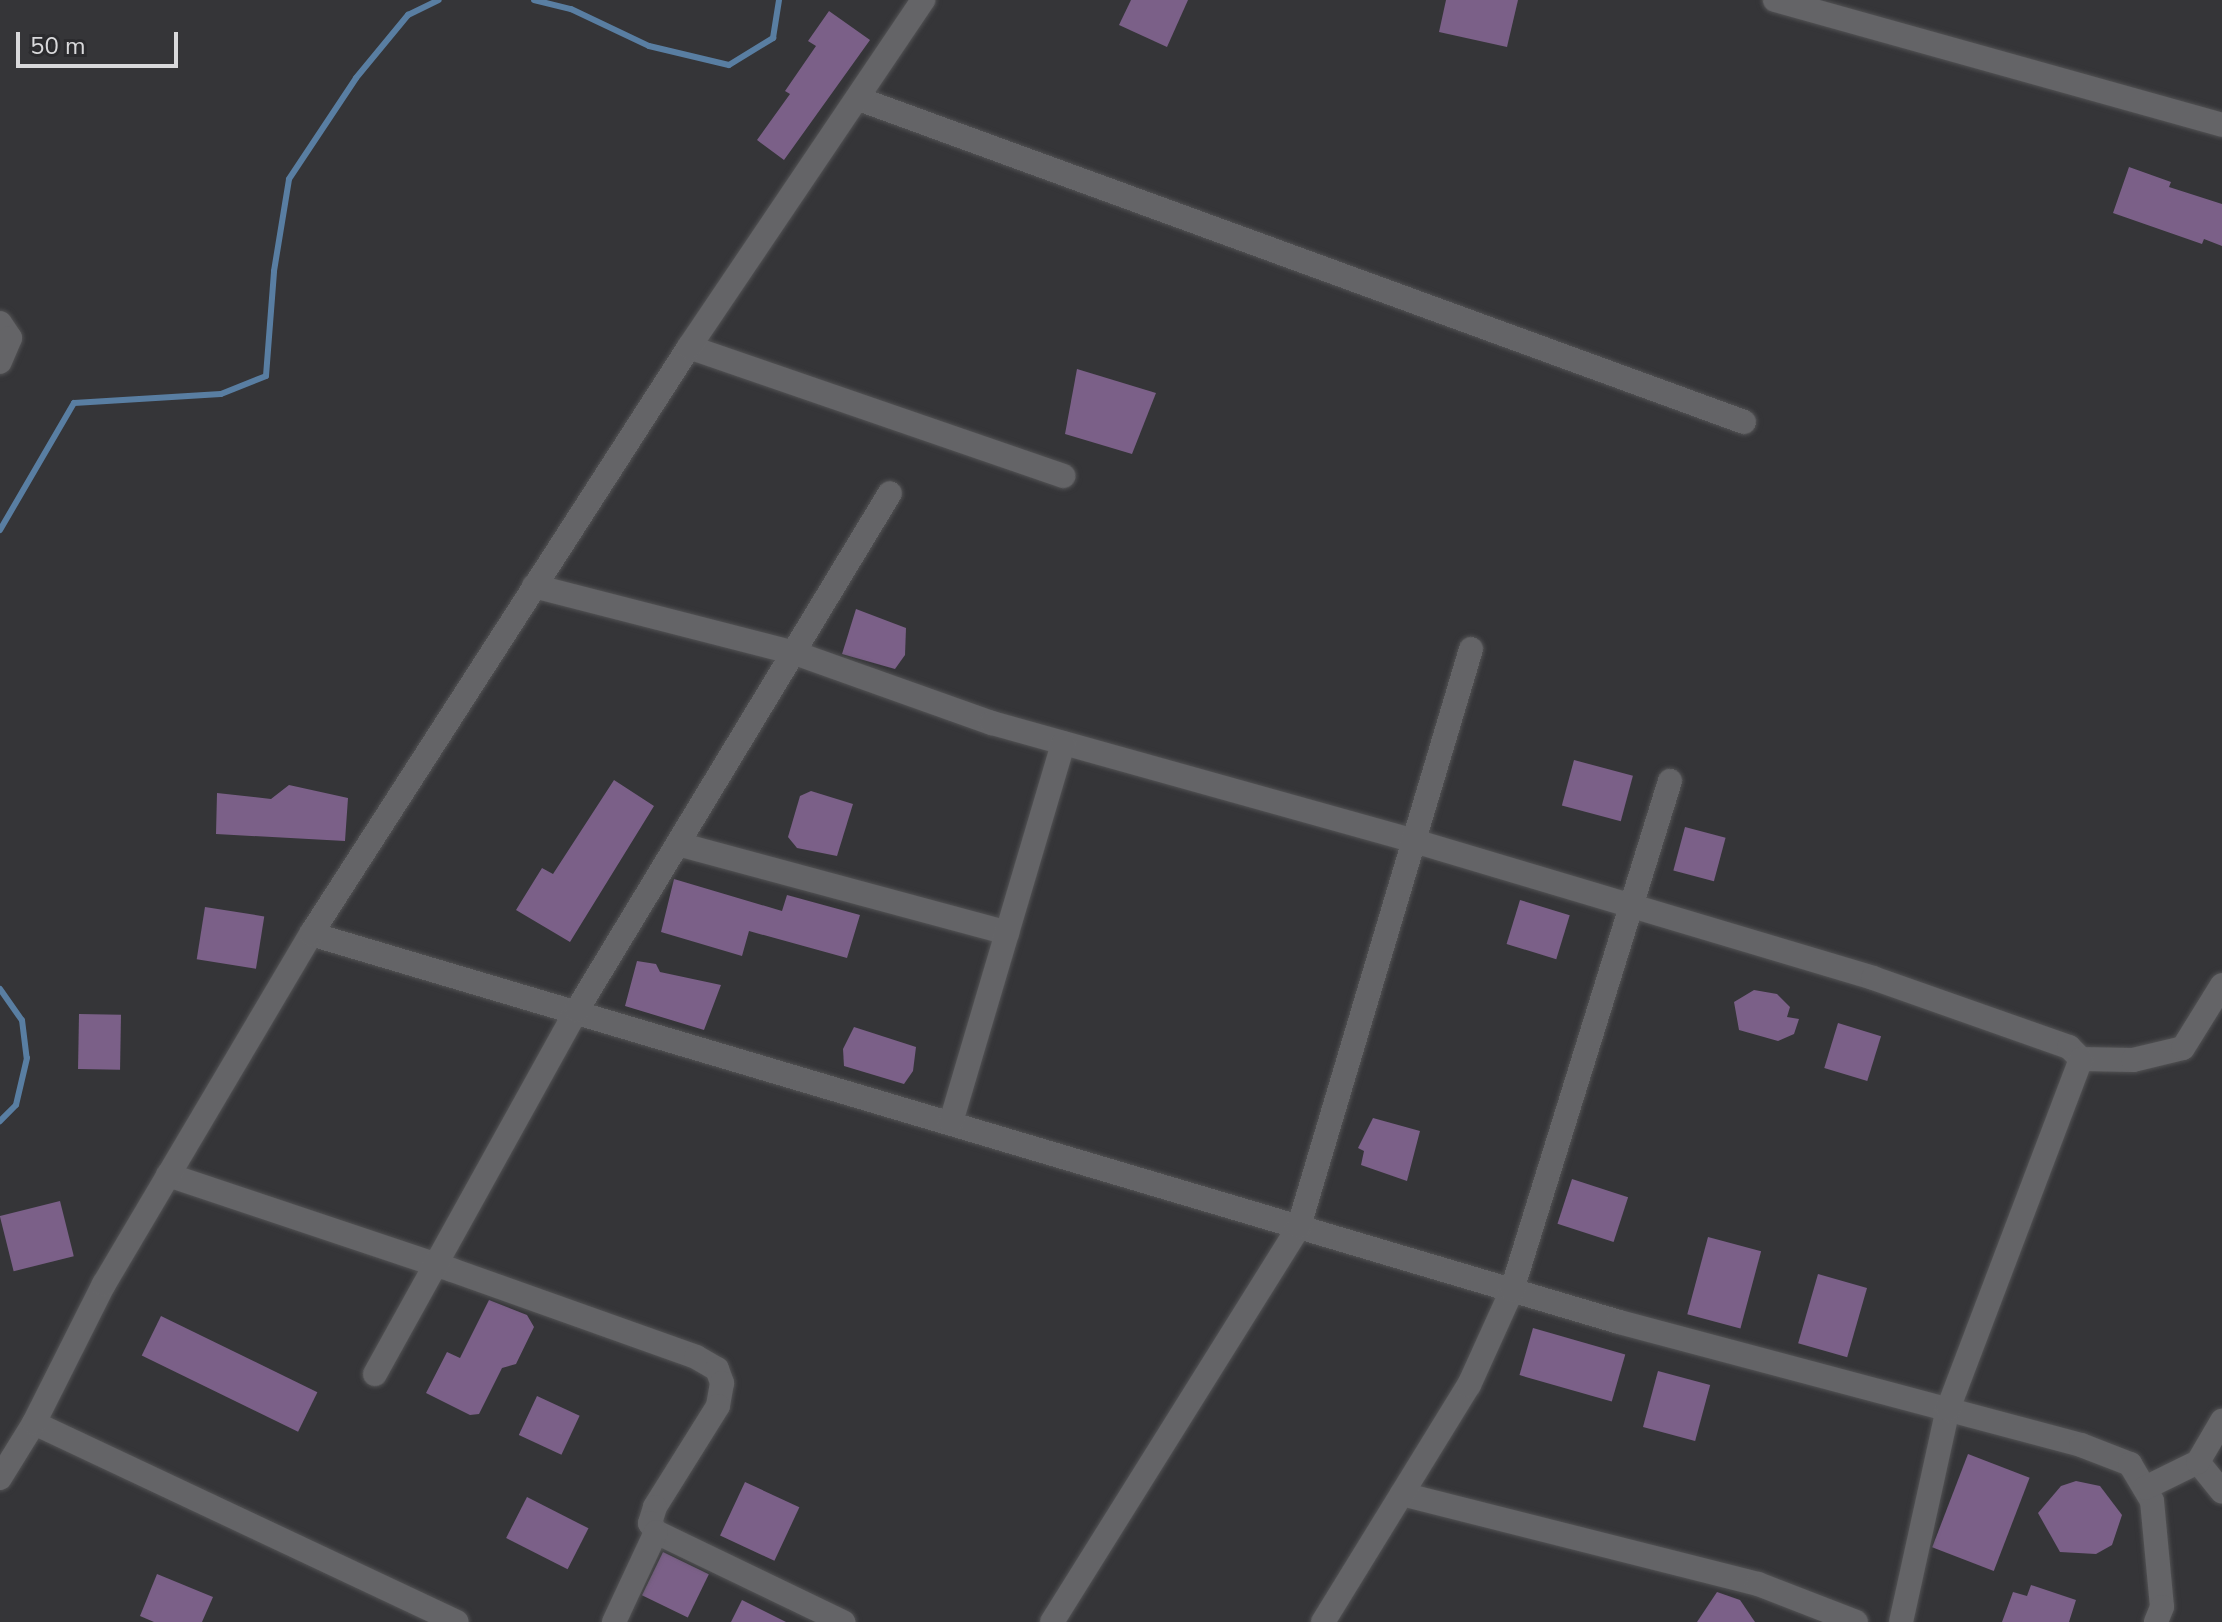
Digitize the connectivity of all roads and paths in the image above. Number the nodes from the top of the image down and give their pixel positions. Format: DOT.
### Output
graph roads {
  1 [pos="923,0"];
  2 [pos="1775,0"];
  3 [pos="859,99"];
  4 [pos="2222,125"];
  5 [pos="0,323"];
  6 [pos="689,347"];
  7 [pos="0,362"];
  8 [pos="1744,422"];
  9 [pos="1063,476"];
  10 [pos="890,493"];
  11 [pos="534,586"];
  12 [pos="1471,649"];
  13 [pos="795,653"];
  14 [pos="1063,743"];
  15 [pos="1670,781"];
  16 [pos="1414,841"];
  17 [pos="678,844"];
  18 [pos="1630,907"];
  19 [pos="1007,933"];
  20 [pos="311,934"];
  21 [pos="2222,985"];
  22 [pos="577,1010"];
  23 [pos="2081,1059"];
  24 [pos="951,1122"];
  25 [pos="168,1175"];
  26 [pos="1299,1226"];
  27 [pos="438,1265"];
  28 [pos="1512,1290"];
  29 [pos="375,1374"];
  30 [pos="1948,1409"];
  31 [pos="2222,1421"];
  32 [pos="34,1423"];
  33 [pos="2198,1462"];
  34 [pos="0,1478"];
  35 [pos="2145,1488"];
  36 [pos="2222,1492"];
  37 [pos="1402,1494"];
  38 [pos="656,1532"];
  39 [pos="456,1622"];
  40 [pos="614,1622"];
  41 [pos="843,1622"];
  42 [pos="1052,1622"];
  43 [pos="1323,1622"];
  44 [pos="1856,1622"];
  45 [pos="1901,1622"];
  46 [pos="2156,1622"];
  1 -- 3 [label="street"];
  2 -- 4 [label="street"];
  3 -- 6 [label="street"];
  3 -- 8 [label="street"];
  5 -- 7 [label="street"];
  6 -- 9 [label="street"];
  6 -- 11 [label="street"];
  10 -- 13 [label="street"];
  11 -- 13 [label="street"];
  11 -- 20 [label="street"];
  12 -- 16 [label="street"];
  13 -- 14 [label="street"];
  13 -- 17 [label="street"];
  14 -- 16 [label="street"];
  14 -- 19 [label="street"];
  15 -- 18 [label="street"];
  16 -- 18 [label="street"];
  16 -- 26 [label="street"];
  17 -- 19 [label="street"];
  17 -- 22 [label="street"];
  18 -- 23 [label="street"];
  18 -- 28 [label="street"];
  19 -- 24 [label="street"];
  20 -- 22 [label="street"];
  20 -- 25 [label="street"];
  21 -- 23 [label="street"];
  22 -- 24 [label="street"];
  22 -- 27 [label="street"];
  23 -- 30 [label="street"];
  24 -- 26 [label="street"];
  25 -- 27 [label="street"];
  25 -- 32 [label="street"];
  26 -- 28 [label="street"];
  26 -- 42 [label="street"];
  27 -- 29 [label="street"];
  27 -- 38 [label="street"];
  28 -- 30 [label="street"];
  28 -- 37 [label="street"];
  30 -- 35 [label="street"];
  30 -- 45 [label="street"];
  31 -- 33 [label="street"];
  32 -- 34 [label="street"];
  32 -- 39 [label="street"];
  33 -- 35 [label="street"];
  33 -- 36 [label="street"];
  35 -- 46 [label="street"];
  37 -- 43 [label="street"];
  37 -- 44 [label="street"];
  38 -- 40 [label="street"];
  38 -- 41 [label="street"];
}
